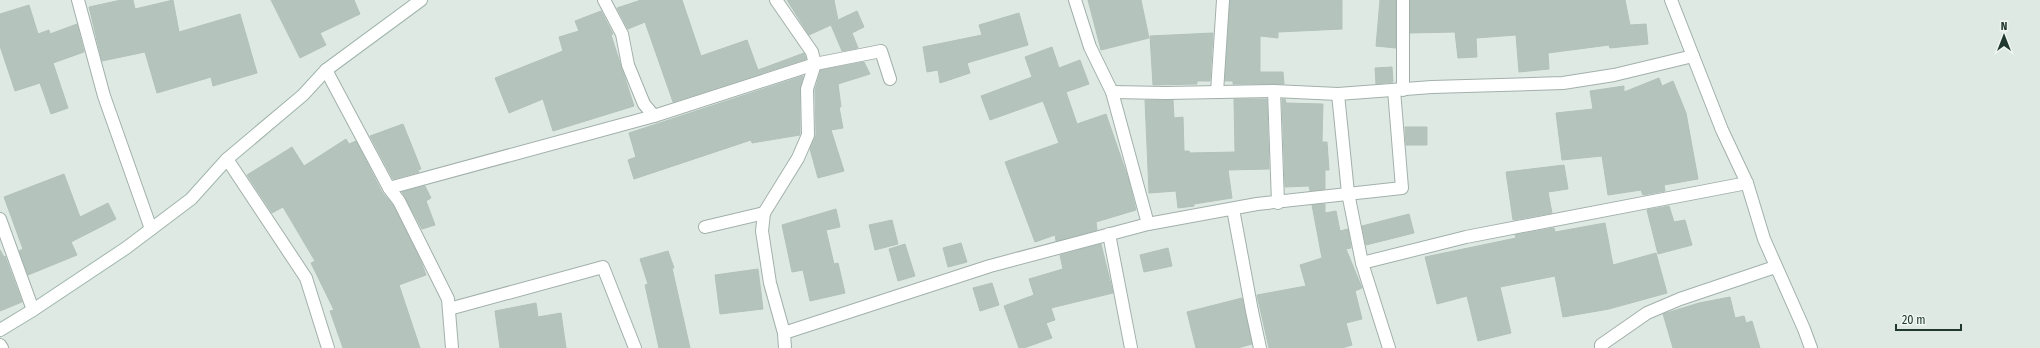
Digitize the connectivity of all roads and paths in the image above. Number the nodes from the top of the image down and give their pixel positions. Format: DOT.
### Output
graph roads {
  1 [pos="78,0"];
  2 [pos="421,0"];
  3 [pos="604,0"];
  4 [pos="776,0"];
  5 [pos="1075,0"];
  6 [pos="1223,0"];
  7 [pos="1403,0"];
  8 [pos="1672,0"];
  9 [pos="1693,56"];
  10 [pos="815,64"];
  11 [pos="326,70"];
  12 [pos="890,79"];
  13 [pos="1398,90"];
  14 [pos="1274,91"];
  15 [pos="1112,92"];
  16 [pos="1217,92"];
  17 [pos="1338,94"];
  18 [pos="654,116"];
  19 [pos="227,159"];
  20 [pos="1747,183"];
  21 [pos="390,188"];
  22 [pos="1348,193"];
  23 [pos="1278,203"];
  24 [pos="1233,209"];
  25 [pos="764,213"];
  26 [pos="0,219"];
  27 [pos="1148,224"];
  28 [pos="705,228"];
  29 [pos="151,229"];
  30 [pos="1109,234"];
  31 [pos="1362,263"];
  32 [pos="1775,267"];
  33 [pos="449,309"];
  34 [pos="33,310"];
  35 [pos="0,330"];
  36 [pos="784,332"];
  37 [pos="0,345"];
  38 [pos="2,348"];
  39 [pos="328,348"];
  40 [pos="452,348"];
  41 [pos="635,348"];
  42 [pos="785,348"];
  43 [pos="1130,348"];
  44 [pos="1260,348"];
  45 [pos="1390,348"];
  46 [pos="1601,348"];
  47 [pos="1811,348"];
  1 -- 29 [label="street"];
  2 -- 11 [label="street"];
  3 -- 18 [label="street"];
  4 -- 10 [label="street"];
  5 -- 15 [label="street"];
  6 -- 16 [label="street"];
  7 -- 13 [label="street"];
  8 -- 9 [label="street"];
  9 -- 13 [label="street"];
  9 -- 20 [label="street"];
  10 -- 12 [label="street"];
  10 -- 18 [label="street"];
  10 -- 25 [label="street"];
  11 -- 19 [label="street"];
  11 -- 21 [label="street"];
  13 -- 17 [label="street"];
  13 -- 22 [label="street"];
  14 -- 16 [label="street"];
  14 -- 17 [label="street"];
  14 -- 23 [label="street"];
  15 -- 16 [label="street"];
  15 -- 27 [label="street"];
  17 -- 22 [label="street"];
  18 -- 21 [label="street"];
  19 -- 29 [label="street"];
  19 -- 39 [label="street"];
  20 -- 31 [label="street"];
  20 -- 32 [label="street"];
  21 -- 33 [label="street"];
  22 -- 23 [label="street"];
  22 -- 31 [label="street"];
  23 -- 24 [label="street"];
  24 -- 27 [label="street"];
  24 -- 44 [label="street"];
  25 -- 28 [label="street"];
  25 -- 36 [label="street"];
  26 -- 34 [label="street"];
  27 -- 30 [label="street"];
  29 -- 34 [label="street"];
  30 -- 36 [label="street"];
  30 -- 43 [label="street"];
  31 -- 45 [label="street"];
  32 -- 46 [label="street"];
  32 -- 47 [label="street"];
  33 -- 40 [label="street"];
  33 -- 41 [label="street"];
  34 -- 35 [label="street"];
  36 -- 42 [label="street"];
  37 -- 38 [label="street"];
}
